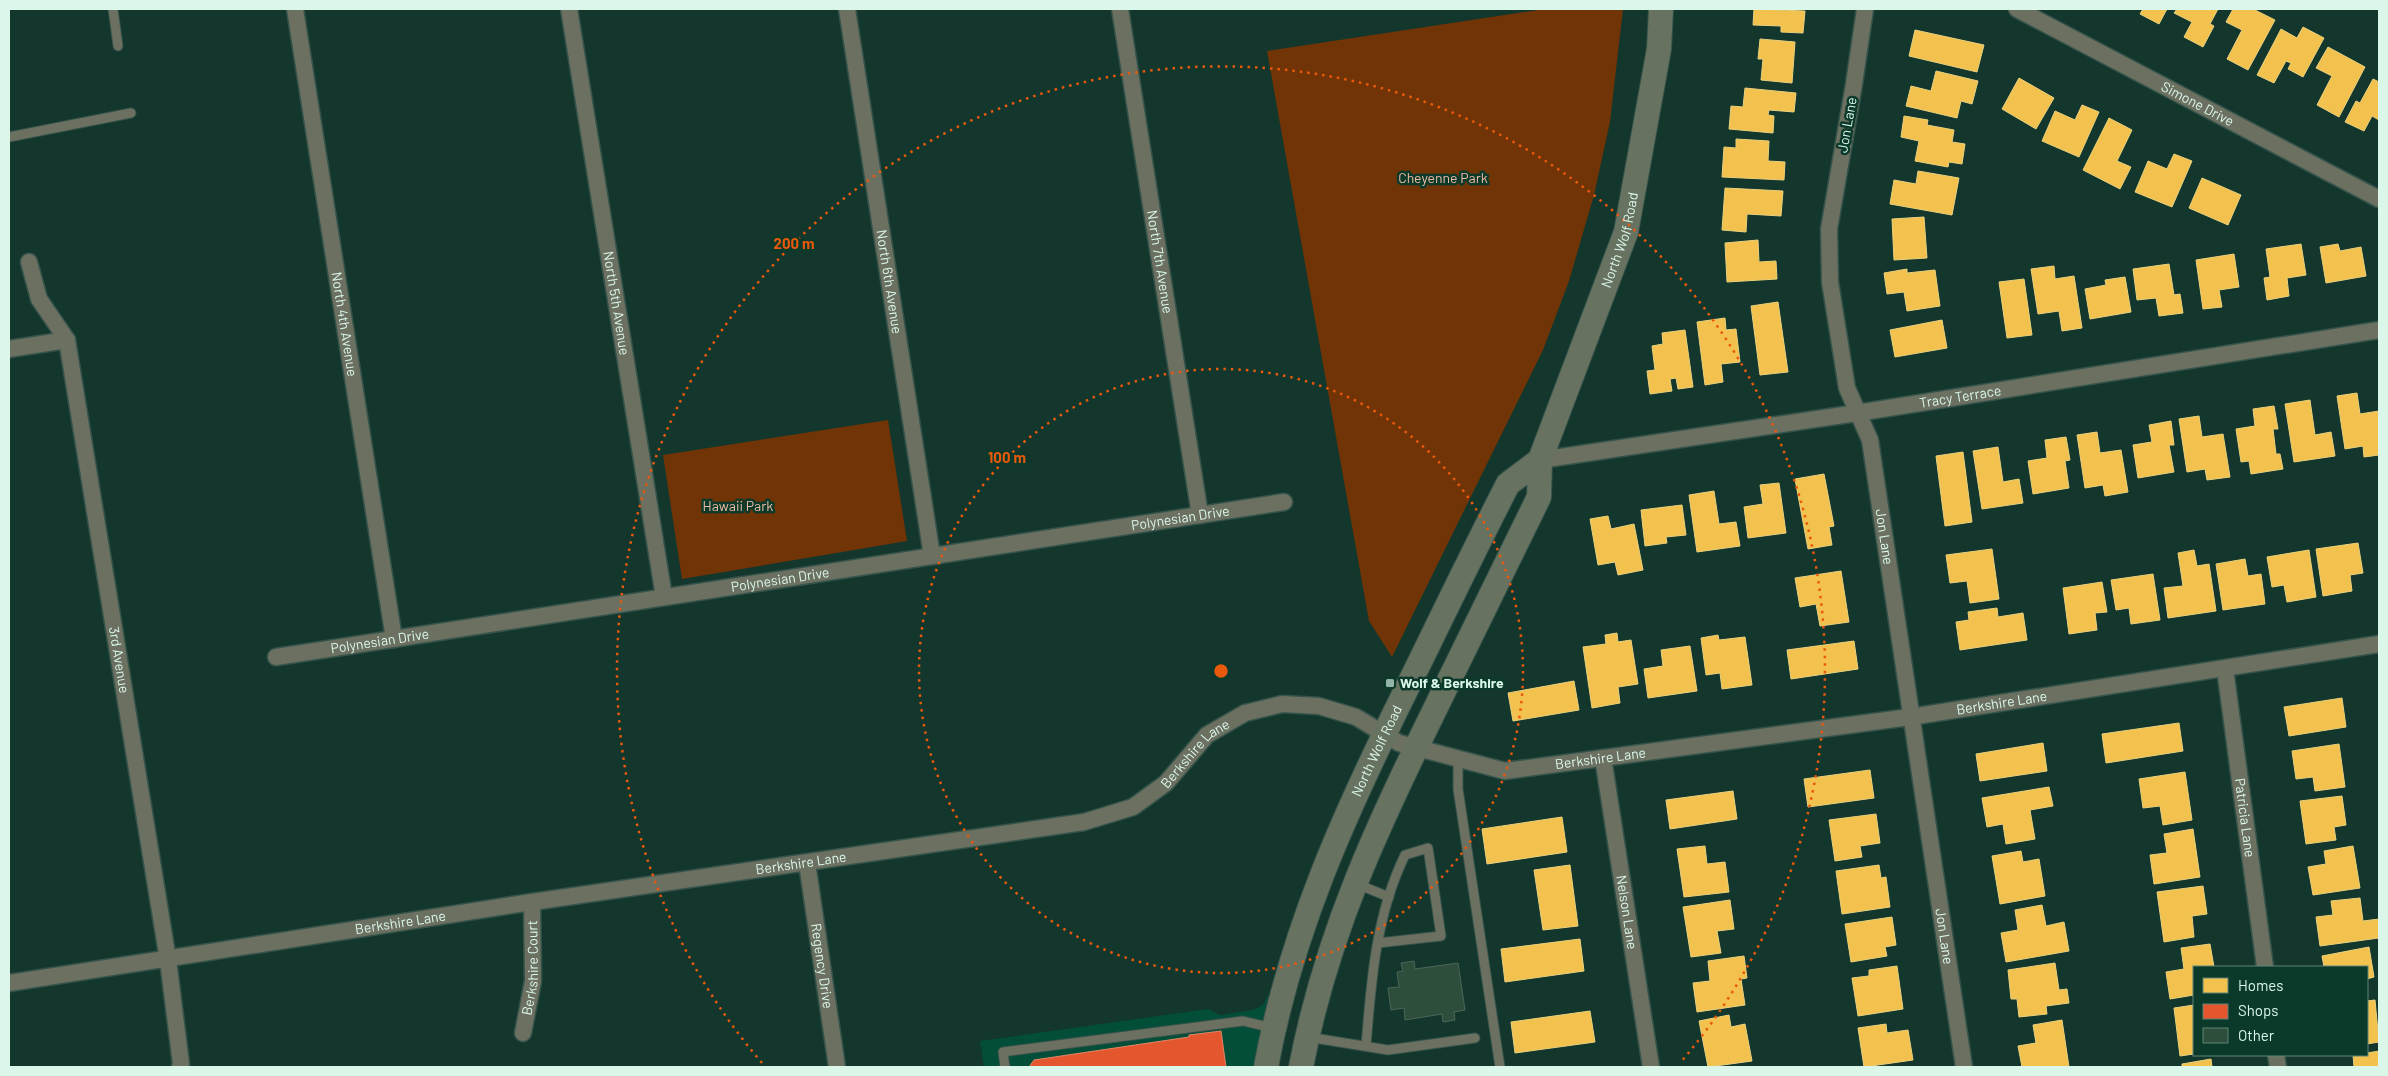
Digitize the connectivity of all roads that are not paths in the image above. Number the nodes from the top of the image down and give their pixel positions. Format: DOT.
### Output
graph roads {
  1 [pos="113,9"];
  2 [pos="295,9"];
  3 [pos="569,9"];
  4 [pos="847,9"];
  5 [pos="1120,9"];
  6 [pos="1661,9"];
  7 [pos="1865,9"];
  8 [pos="2017,9"];
  9 [pos="118,46"];
  10 [pos="131,113"];
  11 [pos="9,137"];
  12 [pos="2379,199"];
  13 [pos="29,262"];
  14 [pos="2379,330"];
  15 [pos="67,340"];
  16 [pos="9,349"];
  17 [pos="1857,414"];
  18 [pos="1540,460"];
  19 [pos="1284,502"];
  20 [pos="1200,515"];
  21 [pos="932,556"];
  22 [pos="664,597"];
  23 [pos="394,639"];
  24 [pos="2379,644"];
  25 [pos="276,657"];
  26 [pos="2225,669"];
  27 [pos="1910,717"];
  28 [pos="1384,734"];
  29 [pos="1416,748"];
  30 [pos="1458,758"];
  31 [pos="1603,758"];
  32 [pos="807,863"];
  33 [pos="1354,883"];
  34 [pos="1389,897"];
  35 [pos="532,902"];
  36 [pos="1378,943"];
  37 [pos="168,960"];
  38 [pos="2265,966"];
  39 [pos="9,983"];
  40 [pos="1274,1029"];
  41 [pos="523,1033"];
  42 [pos="1307,1037"];
  43 [pos="1475,1038"];
  44 [pos="1366,1046"];
  45 [pos="180,1067"];
  46 [pos="837,1067"];
  47 [pos="1005,1067"];
  48 [pos="1266,1067"];
  49 [pos="1301,1067"];
  50 [pos="1500,1067"];
  51 [pos="1651,1067"];
  52 [pos="1964,1067"];
  1 -- 9 [label="lane"];
  2 -- 23 [label="street, North 4th Avenue"];
  3 -- 22 [label="street, North 5th Avenue"];
  4 -- 21 [label="street, North 6th Avenue"];
  5 -- 20 [label="street, North 7th Avenue"];
  6 -- 18 [label="main road, North Wolf Road"];
  7 -- 17 [label="street, Jon Lane"];
  8 -- 12 [label="street, Simone Drive"];
  10 -- 11 [label="lane"];
  13 -- 15 [label="street, 3rd Avenue"];
  14 -- 17 [label="street, Tracy Terrace"];
  15 -- 16 [label="street"];
  15 -- 37 [label="street, 3rd Avenue"];
  17 -- 18 [label="street, Tracy Terrace"];
  17 -- 27 [label="street, Jon Lane"];
  18 -- 28 [label="main road, North Wolf Road"];
  18 -- 29 [label="main road, North Wolf Road"];
  19 -- 20 [label="street, Polynesian Drive"];
  20 -- 21 [label="street, Polynesian Drive"];
  21 -- 22 [label="street, Polynesian Drive"];
  22 -- 23 [label="street, Polynesian Drive"];
  23 -- 25 [label="street, Polynesian Drive"];
  24 -- 26 [label="street, Berkshire Lane"];
  26 -- 27 [label="street, Berkshire Lane"];
  26 -- 38 [label="street, Patricia Lane"];
  27 -- 31 [label="street, Berkshire Lane"];
  27 -- 52 [label="street, Jon Lane"];
  28 -- 29 [label="street, Berkshire Lane"];
  28 -- 32 [label="street, Berkshire Lane"];
  28 -- 40 [label="main road, North Wolf Road"];
  29 -- 30 [label="street, Berkshire Lane"];
  29 -- 33 [label="main road, North Wolf Road"];
  30 -- 31 [label="street, Berkshire Lane"];
  30 -- 50 [label="lane"];
  31 -- 51 [label="street, Nelson Lane"];
  32 -- 35 [label="street, Berkshire Lane"];
  32 -- 46 [label="street, Regency Drive"];
  33 -- 34 [label="lane"];
  33 -- 42 [label="main road, North Wolf Road"];
  34 -- 36 [label="lane"];
  34 -- 36 [label="lane"];
  35 -- 37 [label="street, Berkshire Lane"];
  35 -- 41 [label="street, Berkshire Court"];
  36 -- 44 [label="lane"];
  37 -- 39 [label="street, Berkshire Lane"];
  37 -- 45 [label="street, 3rd Avenue"];
  40 -- 47 [label="lane"];
  40 -- 48 [label="main road, North Wolf Road"];
  42 -- 44 [label="lane"];
  42 -- 49 [label="main road, North Wolf Road"];
  43 -- 44 [label="lane"];
}
